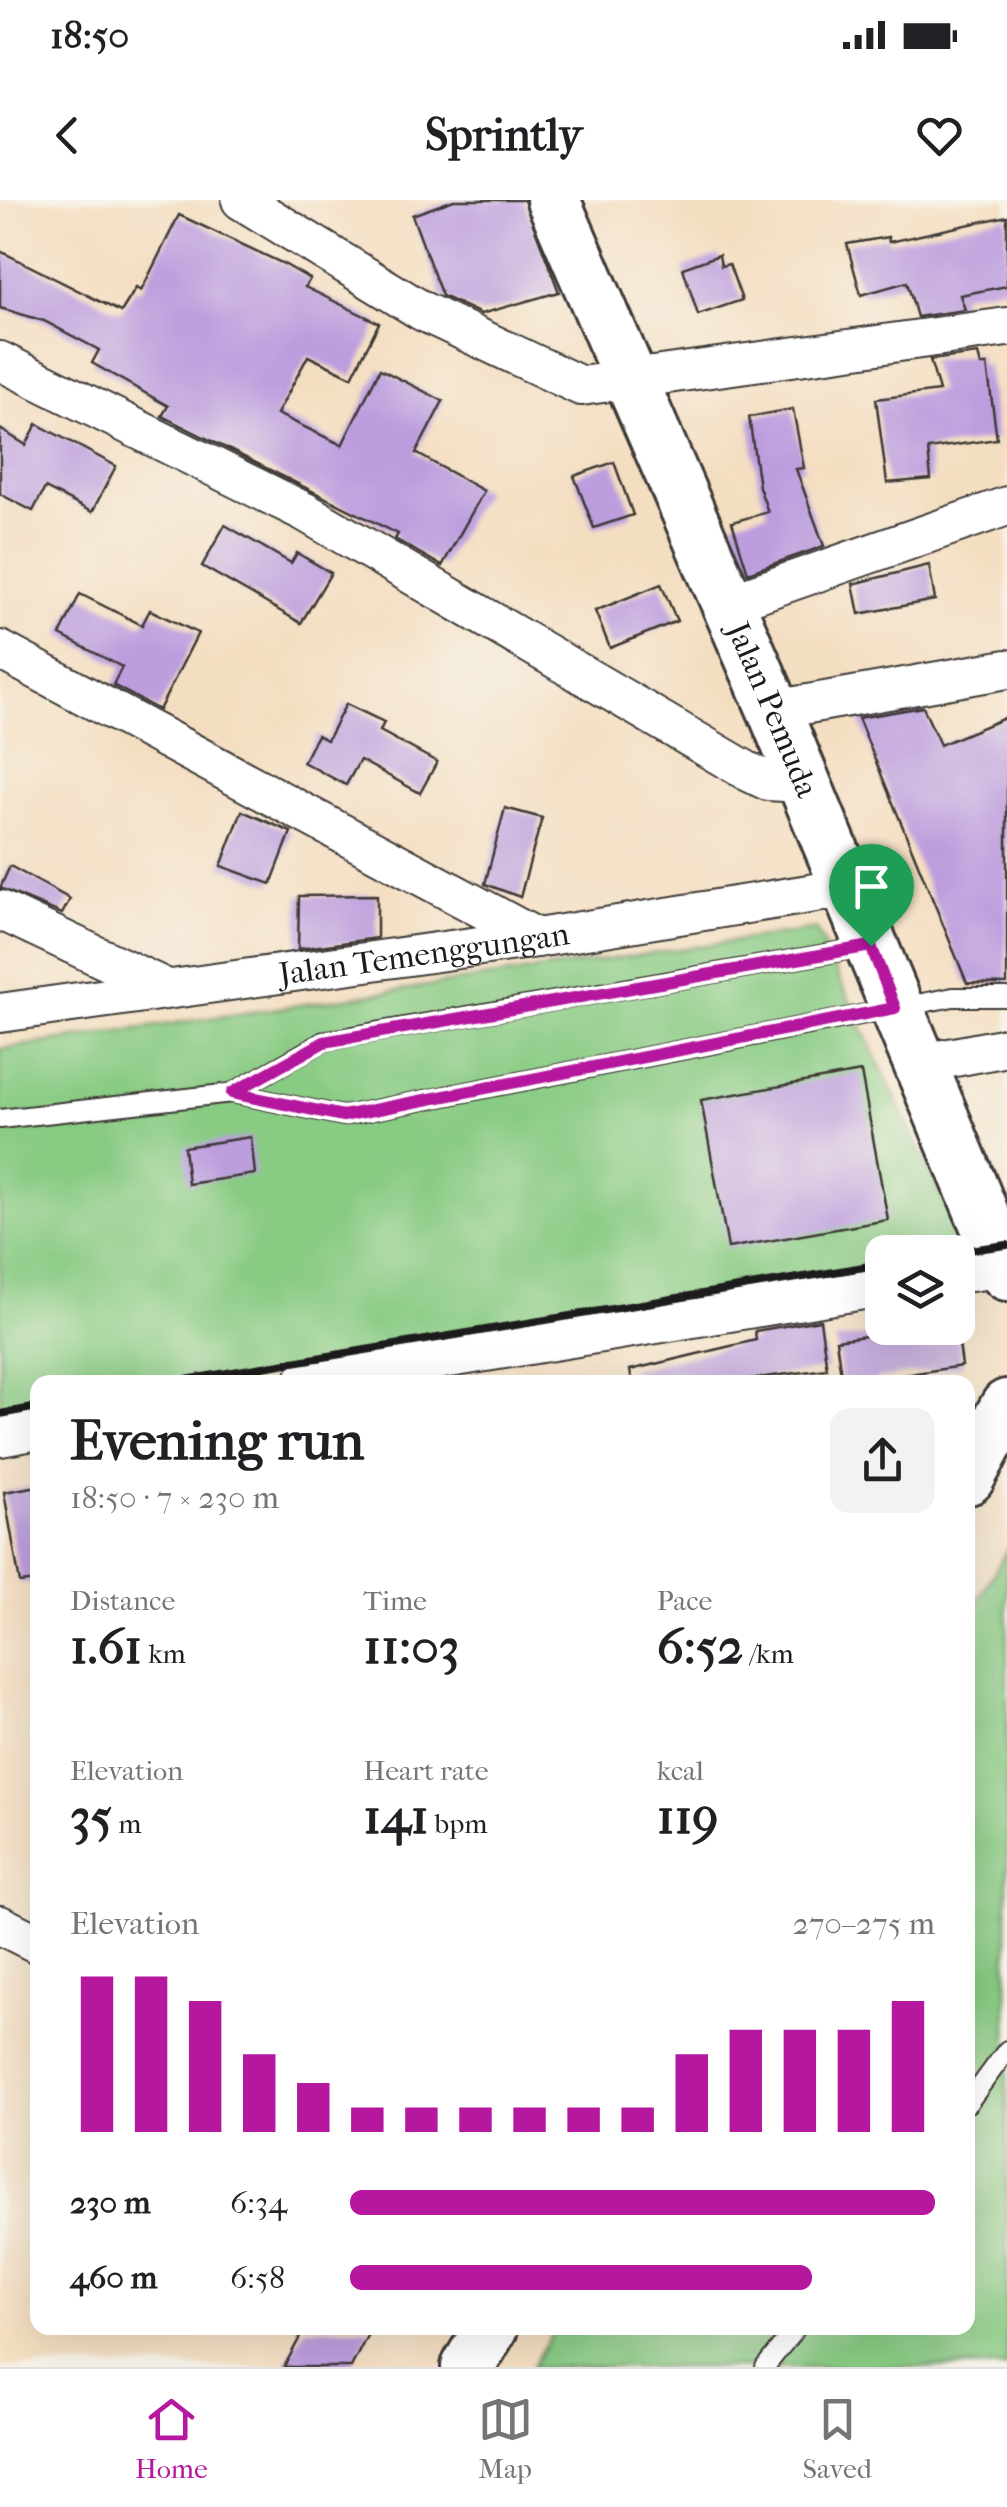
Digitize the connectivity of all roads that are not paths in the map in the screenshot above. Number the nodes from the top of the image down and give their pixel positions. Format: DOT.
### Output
graph roads {
  1 [pos="240,200"];
  2 [pos="553,200"];
  3 [pos="1007,327"];
  4 [pos="0,361"];
  5 [pos="634,382"];
  6 [pos="1007,506"];
  7 [pos="729,603"];
  8 [pos="0,650"];
  9 [pos="1007,669"];
  10 [pos="774,710"];
  11 [pos="801,782"];
  12 [pos="846,888"];
  13 [pos="0,910"];
  14 [pos="537,938"];
  15 [pos="871,946"];
  16 [pos="165,988"];
  17 [pos="1007,998"];
  18 [pos="895,1008"];
  19 [pos="0,1014"];
  20 [pos="1007,1046"];
  21 [pos="918,1064"];
  22 [pos="232,1093"];
  23 [pos="0,1119"];
  24 [pos="988,1260"];
  25 [pos="865,1289"];
  26 [pos="346,1375"];
  27 [pos="1007,1406"];
  28 [pos="30,1431"];
  29 [pos="0,1437"];
  30 [pos="975,1465"];
  31 [pos="0,1925"];
  32 [pos="30,1940"];
  33 [pos="1007,2050"];
  34 [pos="975,2094"];
  35 [pos="487,2335"];
  36 [pos="791,2335"];
  37 [pos="468,2367"];
  38 [pos="766,2367"];
  1 -- 5 [label="street"];
  2 -- 5 [label="main road, Jalan Pemuda"];
  3 -- 5 [label="street"];
  4 -- 11 [label="street"];
  5 -- 7 [label="main road, Jalan Pemuda"];
  6 -- 7 [label="street"];
  7 -- 10 [label="main road, Jalan Pemuda"];
  8 -- 14 [label="street"];
  9 -- 10 [label="street"];
  10 -- 11 [label="main road, Jalan Pemuda"];
  11 -- 12 [label="main road, Jalan Pemuda"];
  12 -- 14 [label="street, Jalan Temenggungan"];
  12 -- 15 [label="main road, Jalan Pemuda"];
  13 -- 16 [label="street"];
  14 -- 16 [label="street, Jalan Temenggungan"];
  15 -- 18 [label="main road, Jalan Pemuda"];
  15 -- 22 [label="lane"];
  16 -- 19 [label="street, Jalan Temenggungan"];
  17 -- 18 [label="lane"];
  18 -- 21 [label="main road, Jalan Pemuda"];
  18 -- 22 [label="lane"];
  20 -- 21 [label="street"];
  21 -- 24 [label="main road, Jalan Pemuda"];
  22 -- 23 [label="lane"];
  25 -- 26 [label="street"];
  27 -- 30 [label="main road"];
  28 -- 29 [label="street"];
  31 -- 32 [label="street"];
  33 -- 34 [label="lane"];
  35 -- 37 [label="main road"];
  36 -- 38 [label="lane"];
}
